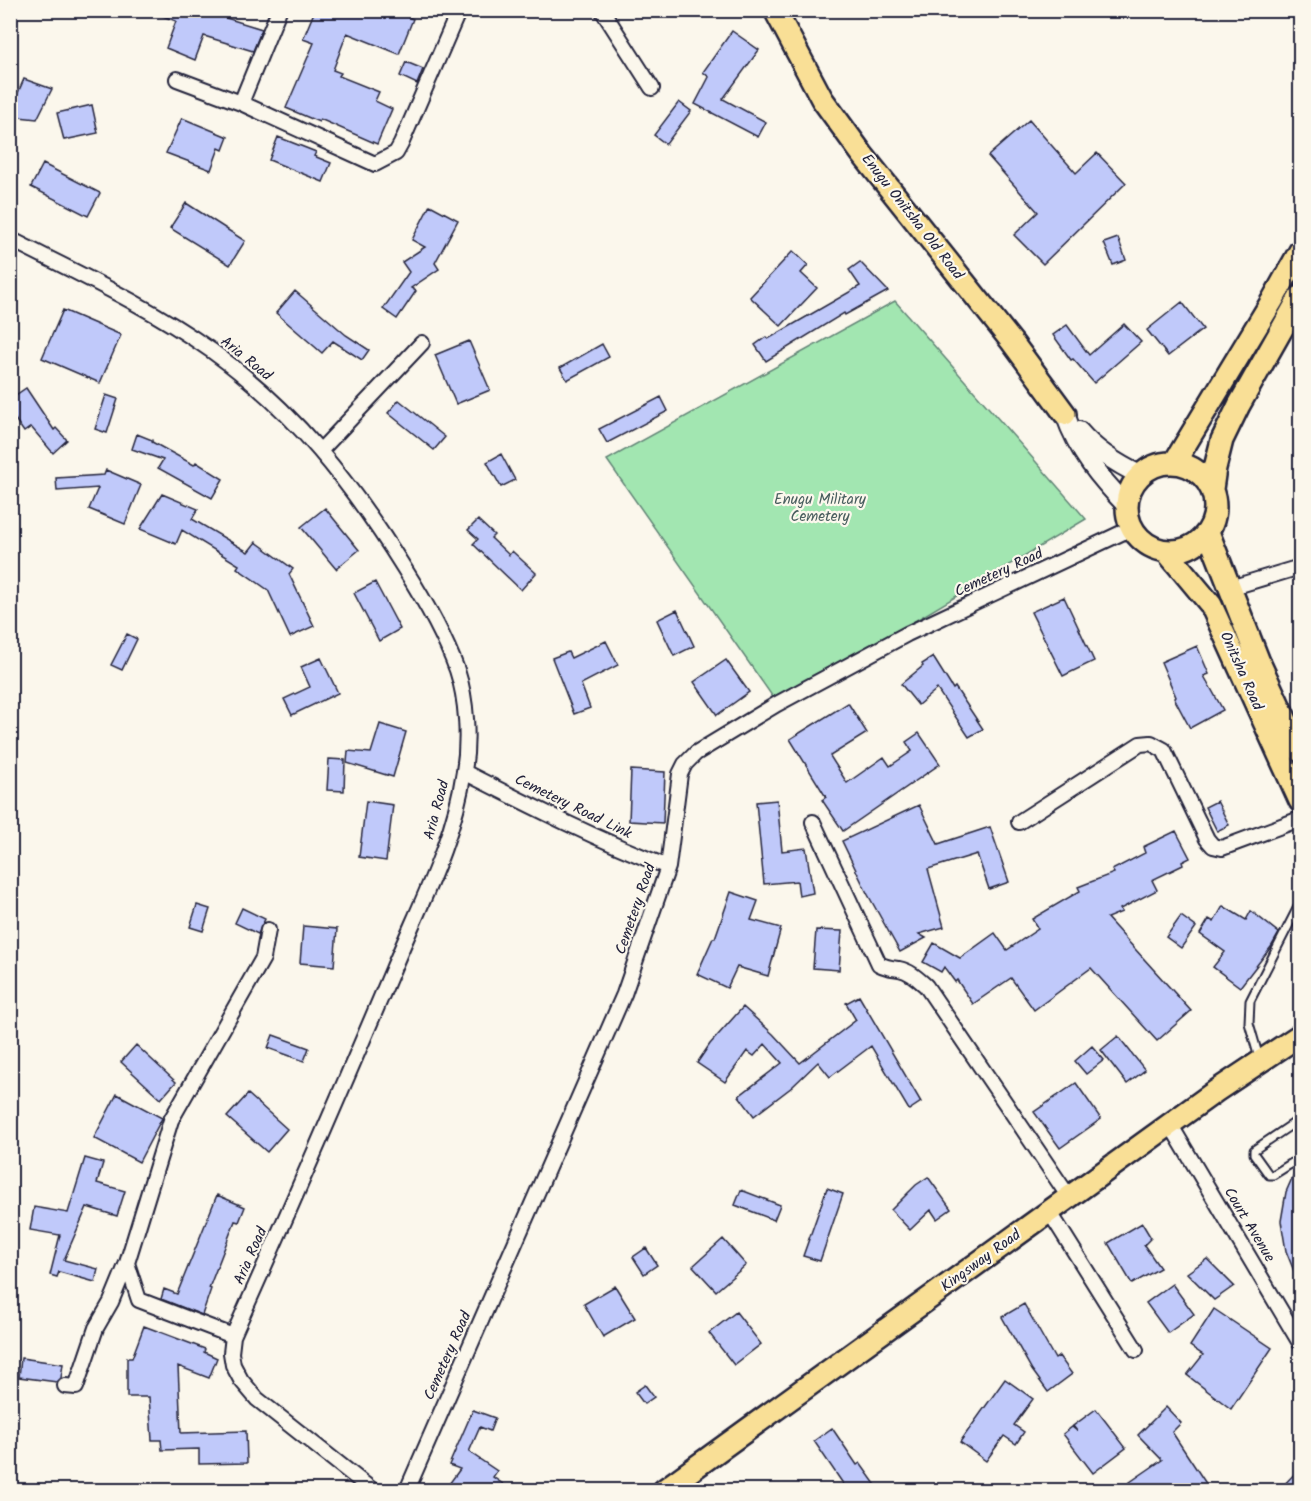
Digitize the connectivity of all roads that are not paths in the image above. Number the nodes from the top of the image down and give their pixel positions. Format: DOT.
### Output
graph roads {
  1 [pos="279,10"];
  2 [pos="459,10"];
  3 [pos="602,10"];
  4 [pos="775,10"];
  5 [pos="177,79"];
  6 [pos="652,88"];
  7 [pos="241,103"];
  8 [pos="10,239"];
  9 [pos="1300,251"];
  10 [pos="1300,297"];
  11 [pos="422,343"];
  12 [pos="1065,414"];
  13 [pos="321,450"];
  14 [pos="1174,463"];
  15 [pos="1140,475"];
  16 [pos="1212,489"];
  17 [pos="1127,506"];
  18 [pos="1132,528"];
  19 [pos="1208,532"];
  20 [pos="1166,551"];
  21 [pos="1300,567"];
  22 [pos="1230,588"];
  23 [pos="1295,726"];
  24 [pos="1300,751"];
  25 [pos="464,771"];
  26 [pos="1300,801"];
  27 [pos="1300,819"];
  28 [pos="813,822"];
  29 [pos="1019,822"];
  30 [pos="668,867"];
  31 [pos="1300,903"];
  32 [pos="268,930"];
  33 [pos="1300,1035"];
  34 [pos="1260,1061"];
  35 [pos="1300,1119"];
  36 [pos="1170,1124"];
  37 [pos="1300,1158"];
  38 [pos="1069,1197"];
  39 [pos="1049,1211"];
  40 [pos="127,1263"];
  41 [pos="233,1336"];
  42 [pos="1300,1343"];
  43 [pos="1136,1350"];
  44 [pos="65,1386"];
  45 [pos="685,1484"];
  46 [pos="372,1491"];
  47 [pos="407,1491"];
  48 [pos="664,1491"];
  1 -- 7 [label="street"];
  2 -- 7 [label="street"];
  3 -- 6 [label="street"];
  4 -- 12 [label="main road, Enugu Onitsha Old Road"];
  5 -- 7 [label="street"];
  8 -- 13 [label="street, Aria Road"];
  9 -- 14 [label="main road"];
  10 -- 16 [label="main road"];
  11 -- 13 [label="street"];
  12 -- 15 [label="main road"];
  12 -- 17 [label="main road"];
  13 -- 25 [label="street, Aria Road"];
  14 -- 15 [label="main road"];
  14 -- 16 [label="main road"];
  15 -- 17 [label="main road"];
  16 -- 19 [label="main road"];
  17 -- 18 [label="main road"];
  18 -- 20 [label="main road"];
  18 -- 30 [label="street, Cemetery Road"];
  19 -- 20 [label="main road"];
  19 -- 22 [label="main road, Onitsha Road"];
  20 -- 26 [label="main road, Onitsha Road"];
  21 -- 22 [label="street"];
  22 -- 23 [label="main road, Onitsha Road"];
  23 -- 24 [label="main road, Onitsha Road"];
  25 -- 30 [label="street, Cemetery Road Link"];
  25 -- 41 [label="street, Aria Road"];
  27 -- 29 [label="street"];
  28 -- 38 [label="street"];
  30 -- 47 [label="street, Cemetery Road"];
  31 -- 34 [label="lane"];
  32 -- 40 [label="street"];
  33 -- 34 [label="main road, Kingsway Road"];
  34 -- 36 [label="main road, Kingsway Road"];
  35 -- 37 [label="lane"];
  36 -- 38 [label="main road, Kingsway Road"];
  36 -- 42 [label="street, Court Avenue"];
  38 -- 39 [label="main road, Kingsway Road"];
  39 -- 43 [label="street"];
  39 -- 45 [label="main road, Kingsway Road"];
  40 -- 41 [label="street"];
  40 -- 44 [label="street"];
  41 -- 46 [label="street, Aria Road"];
  45 -- 48 [label="main road, Kingsway Road"];
}
